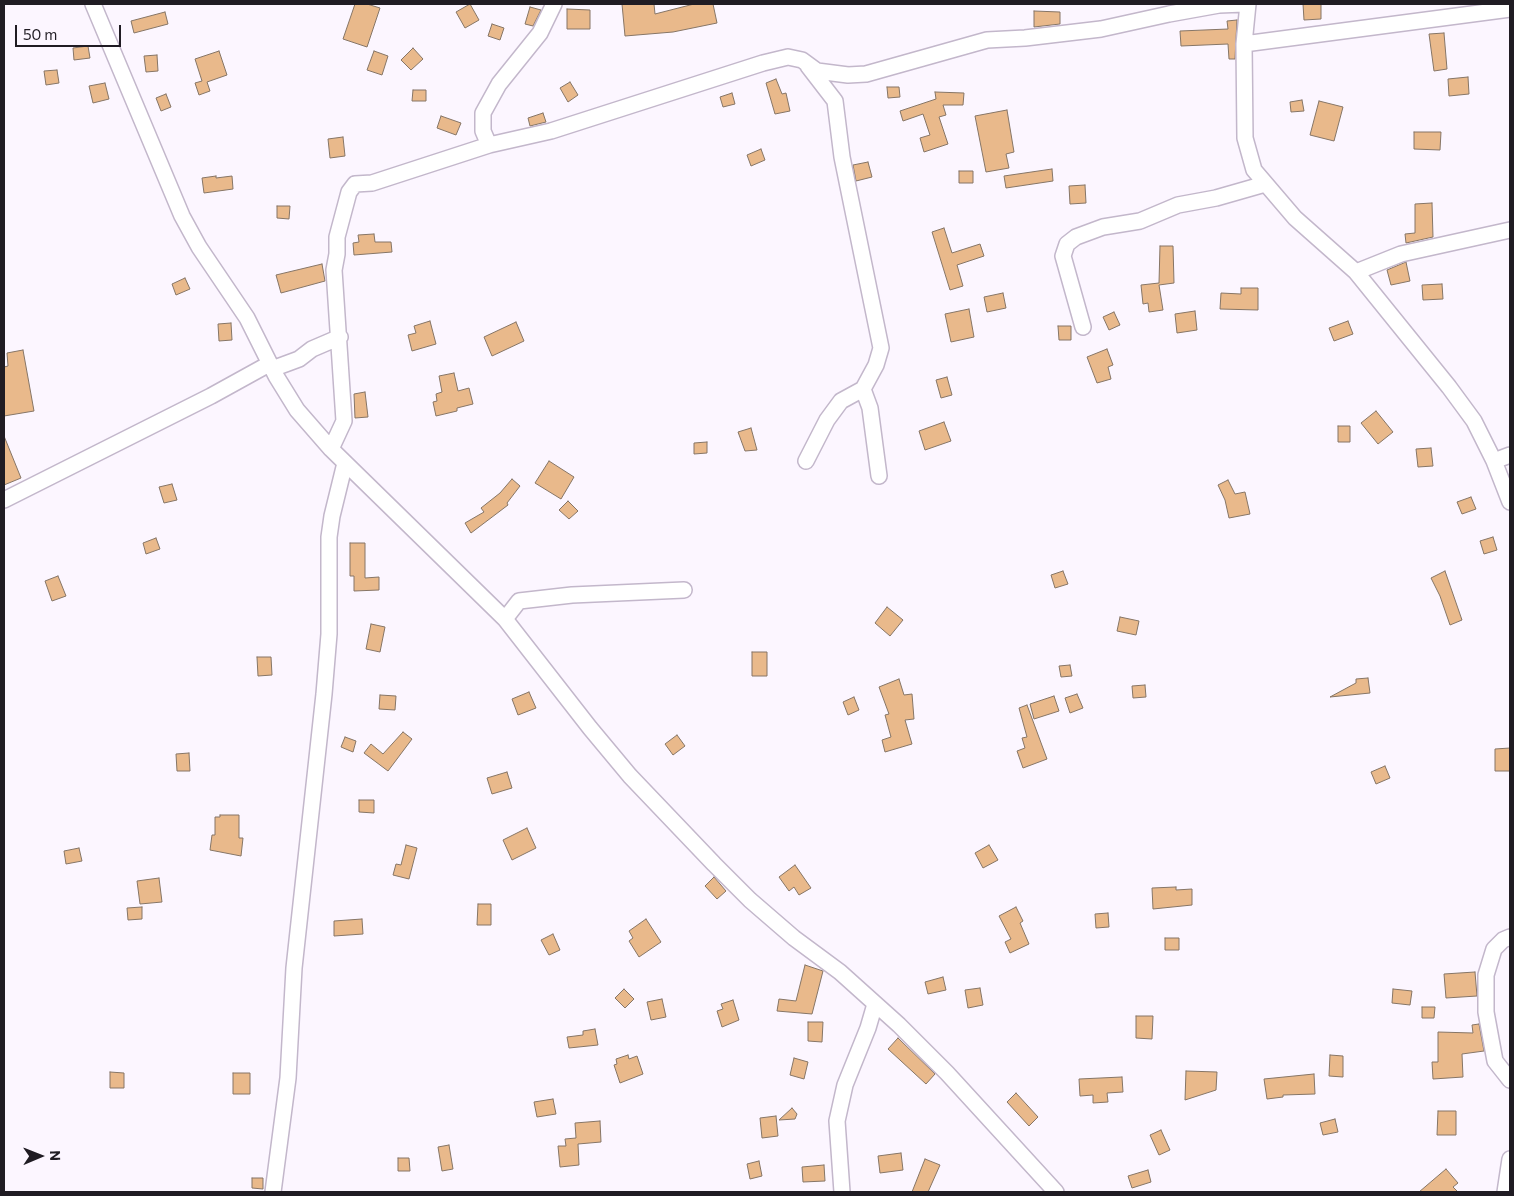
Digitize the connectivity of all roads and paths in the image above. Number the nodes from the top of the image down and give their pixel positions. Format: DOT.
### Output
graph roads {
  1 [pos="93,4"];
  2 [pos="554,4"];
  3 [pos="1244,4"];
  4 [pos="1248,4"];
  5 [pos="1486,8"];
  6 [pos="1510,9"];
  7 [pos="1244,44"];
  8 [pos="807,65"];
  9 [pos="489,145"];
  10 [pos="1265,184"];
  11 [pos="1510,230"];
  12 [pos="1356,272"];
  13 [pos="1083,327"];
  14 [pos="340,337"];
  15 [pos="271,366"];
  16 [pos="864,389"];
  17 [pos="331,448"];
  18 [pos="1510,455"];
  19 [pos="806,461"];
  20 [pos="1494,461"];
  21 [pos="346,463"];
  22 [pos="879,476"];
  23 [pos="4,500"];
  24 [pos="1510,502"];
  25 [pos="684,590"];
  26 [pos="505,619"];
  27 [pos="1510,937"];
  28 [pos="875,1004"];
  29 [pos="1510,1080"];
  30 [pos="1510,1160"];
  31 [pos="273,1192"];
  32 [pos="842,1192"];
  33 [pos="1056,1192"];
  34 [pos="1505,1192"];
  1 -- 15 [label="street"];
  2 -- 9 [label="street"];
  3 -- 8 [label="street"];
  4 -- 7 [label="street"];
  5 -- 6 [label="street"];
  5 -- 7 [label="street"];
  7 -- 10 [label="street"];
  8 -- 9 [label="street"];
  8 -- 16 [label="street"];
  9 -- 14 [label="street"];
  10 -- 12 [label="street"];
  10 -- 13 [label="street"];
  11 -- 12 [label="street"];
  12 -- 20 [label="street"];
  14 -- 15 [label="street"];
  14 -- 17 [label="street"];
  15 -- 17 [label="street"];
  15 -- 23 [label="street"];
  16 -- 19 [label="street"];
  16 -- 22 [label="street"];
  17 -- 21 [label="street"];
  18 -- 20 [label="street"];
  20 -- 24 [label="street"];
  21 -- 26 [label="street"];
  21 -- 31 [label="street"];
  25 -- 26 [label="street"];
  26 -- 28 [label="street"];
  27 -- 29 [label="street"];
  28 -- 32 [label="street"];
  28 -- 33 [label="street"];
  30 -- 34 [label="street"];
}
